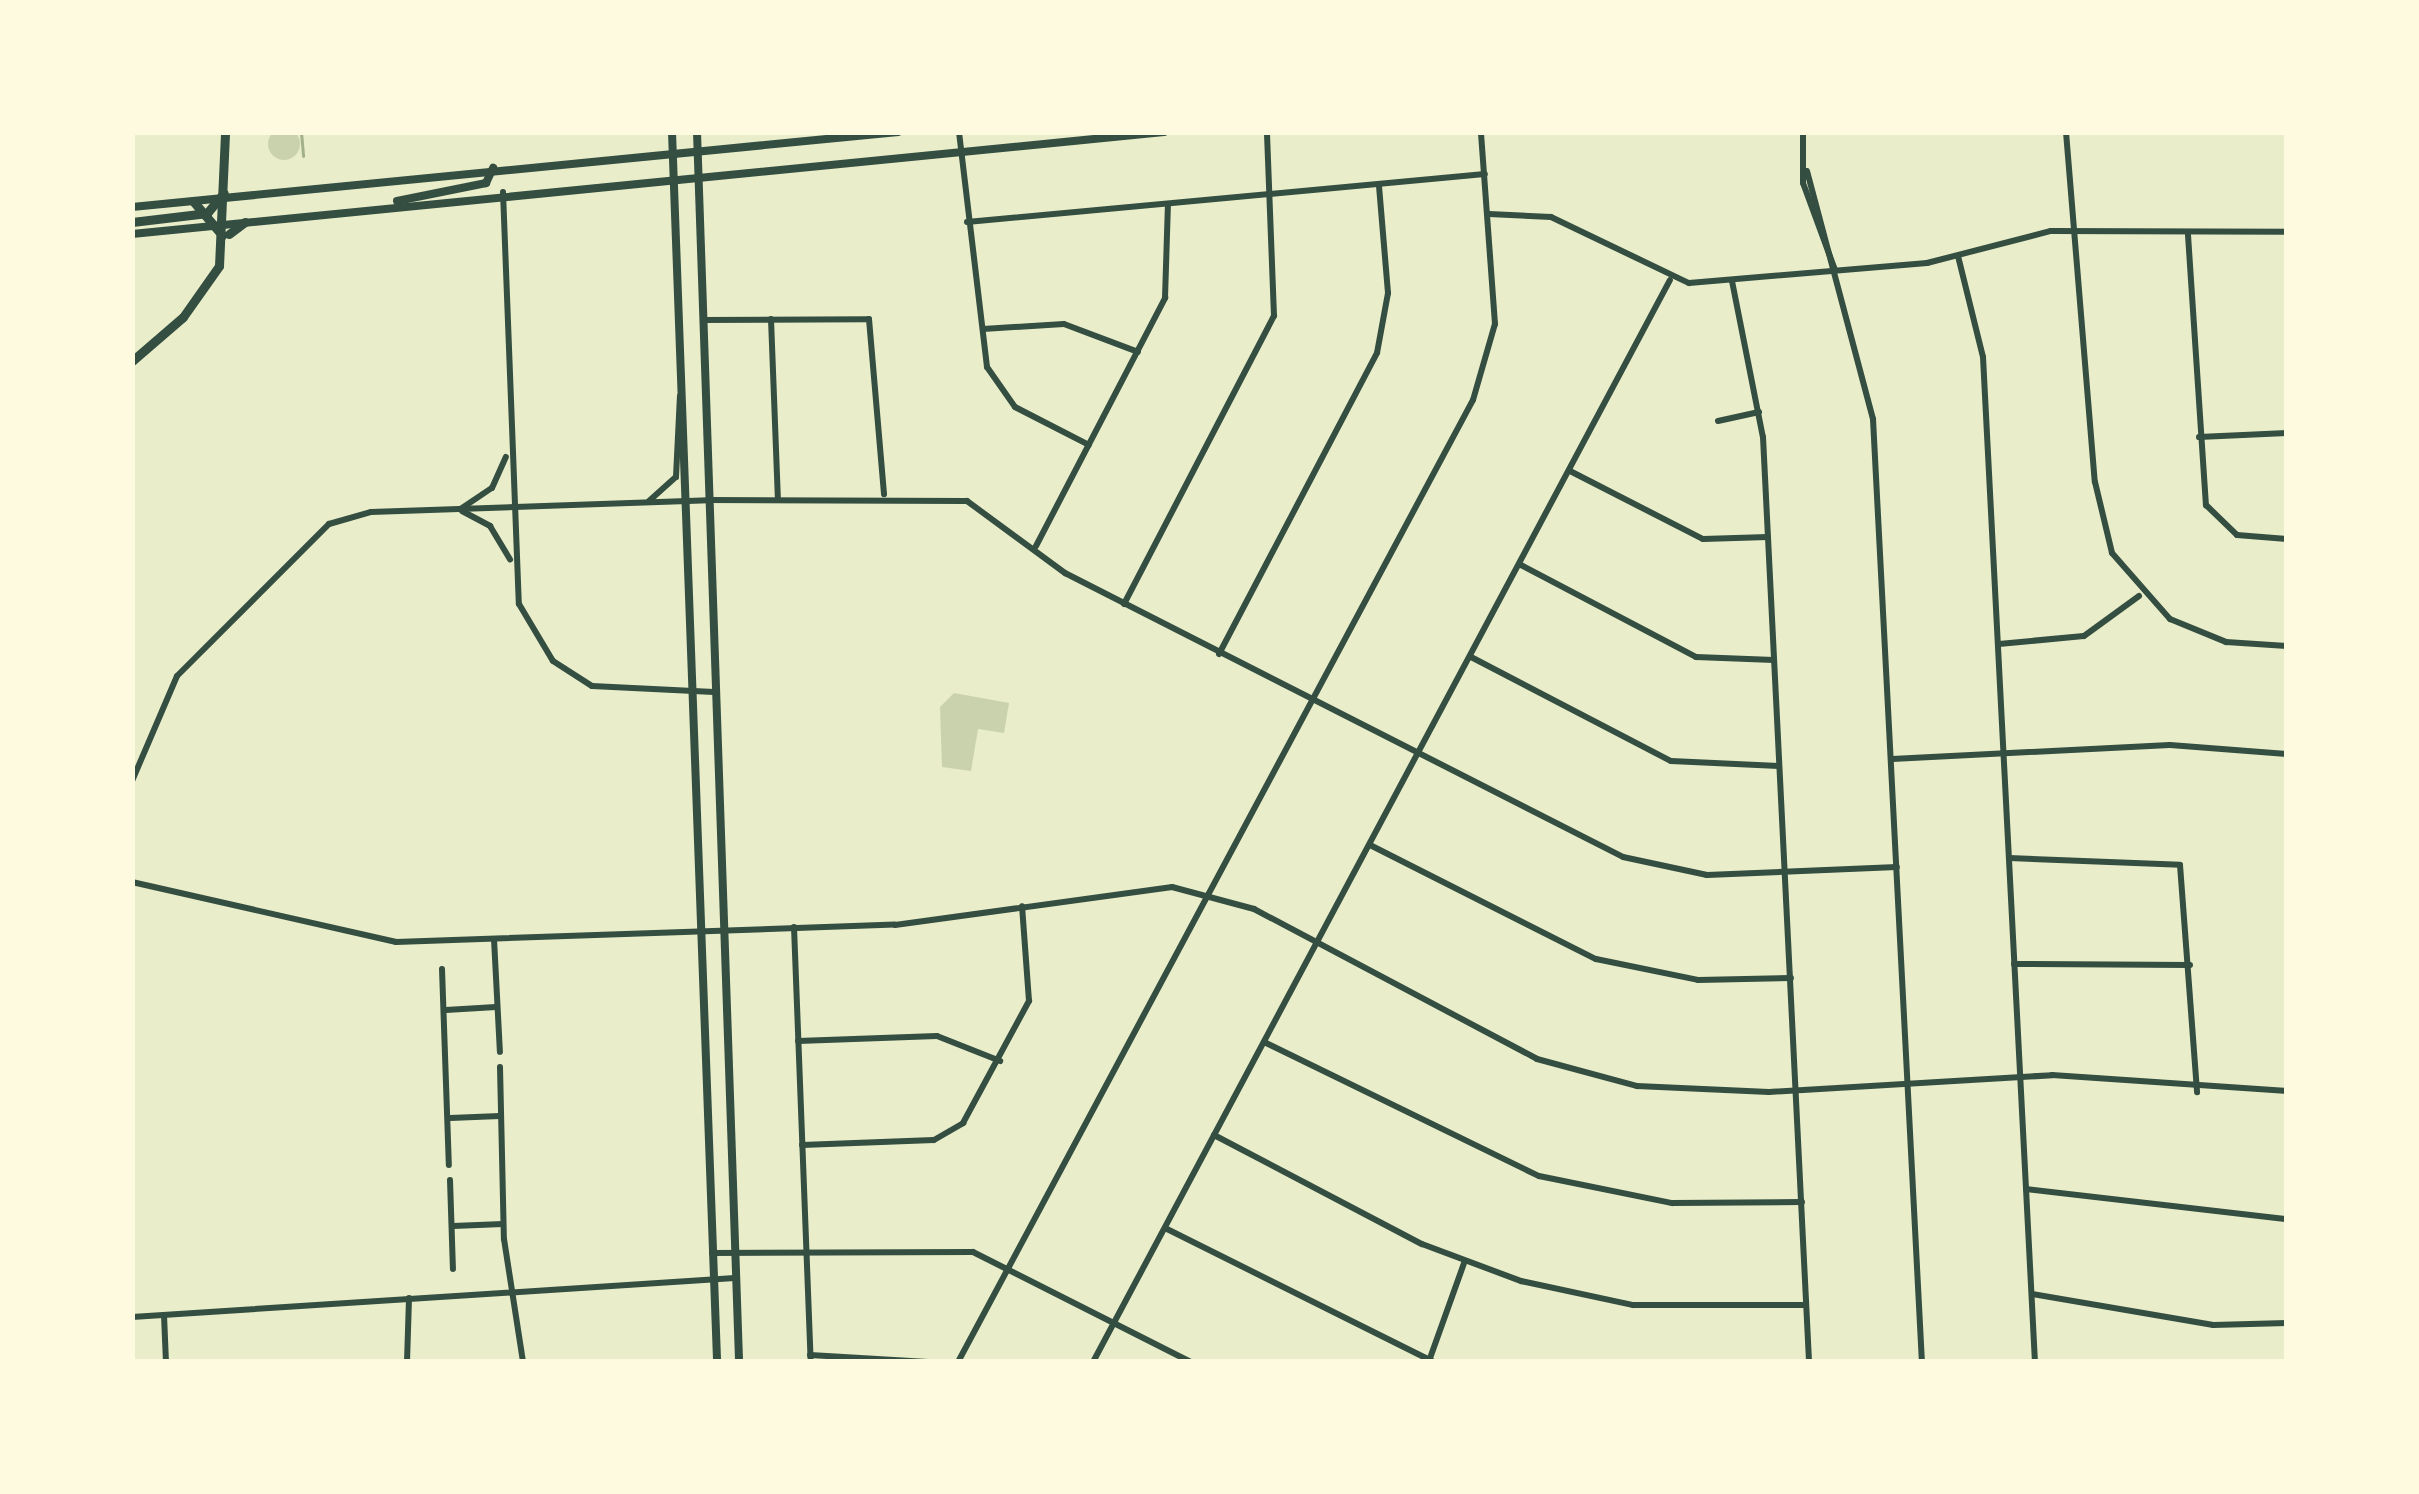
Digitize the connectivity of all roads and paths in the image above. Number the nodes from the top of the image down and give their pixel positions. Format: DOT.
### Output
graph roads {
  1 [pos="225,132"];
  2 [pos="672,132"];
  3 [pos="697,132"];
  4 [pos="898,132"];
  5 [pos="959,132"];
  6 [pos="1164,132"];
  7 [pos="1267,132"];
  8 [pos="1481,132"];
  9 [pos="1803,132"];
  10 [pos="2066,132"];
  11 [pos="1105,135"];
  12 [pos="698,149"];
  13 [pos="960,151"];
  14 [pos="673,152"];
  15 [pos="493,168"];
  16 [pos="699,174"];
  17 [pos="1485,174"];
  18 [pos="674,176"];
  19 [pos="1379,185"];
  20 [pos="502,192"];
  21 [pos="1273,195"];
  22 [pos="224,198"];
  23 [pos="193,201"];
  24 [pos="1168,205"];
  25 [pos="134,207"];
  26 [pos="385,207"];
  27 [pos="211,211"];
  28 [pos="1489,214"];
  29 [pos="132,222"];
  30 [pos="245,222"];
  31 [pos="967,222"];
  32 [pos="224,224"];
  33 [pos="2075,230"];
  34 [pos="2287,232"];
  35 [pos="132,234"];
  36 [pos="2188,235"];
  37 [pos="226,238"];
  38 [pos="1958,256"];
  39 [pos="1837,273"];
  40 [pos="212,275"];
  41 [pos="1670,280"];
  42 [pos="1732,281"];
  43 [pos="771,319"];
  44 [pos="702,320"];
  45 [pos="983,329"];
  46 [pos="1138,352"];
  47 [pos="132,361"];
  48 [pos="683,387"];
  49 [pos="1759,412"];
  50 [pos="1718,421"];
  51 [pos="2287,433"];
  52 [pos="2199,437"];
  53 [pos="1089,445"];
  54 [pos="509,448"];
  55 [pos="1570,471"];
  56 [pos="884,494"];
  57 [pos="778,498"];
  58 [pos="709,500"];
  59 [pos="687,501"];
  60 [pos="637,504"];
  61 [pos="511,508"];
  62 [pos="459,510"];
  63 [pos="1768,537"];
  64 [pos="2287,539"];
  65 [pos="1035,548"];
  66 [pos="1521,565"];
  67 [pos="514,567"];
  68 [pos="2139,596"];
  69 [pos="1124,604"];
  70 [pos="1999,644"];
  71 [pos="2287,646"];
  72 [pos="1219,654"];
  73 [pos="1471,657"];
  74 [pos="1774,660"];
  75 [pos="714,692"];
  76 [pos="692,693"];
  77 [pos="1315,697"];
  78 [pos="1419,749"];
  79 [pos="2004,753"];
  80 [pos="2287,754"];
  81 [pos="1892,759"];
  82 [pos="1779,766"];
  83 [pos="132,781"];
  84 [pos="1370,845"];
  85 [pos="2009,858"];
  86 [pos="1897,867"];
  87 [pos="1785,872"];
  88 [pos="132,881"];
  89 [pos="1210,891"];
  90 [pos="1022,906"];
  91 [pos="794,927"];
  92 [pos="721,930"];
  93 [pos="701,932"];
  94 [pos="494,939"];
  95 [pos="1318,944"];
  96 [pos="2014,964"];
  97 [pos="2191,964"];
  98 [pos="442,969"];
  99 [pos="1790,978"];
  100 [pos="496,1007"];
  101 [pos="446,1010"];
  102 [pos="798,1041"];
  103 [pos="1264,1042"];
  104 [pos="500,1052"];
  105 [pos="1000,1062"];
  106 [pos="500,1067"];
  107 [pos="2020,1077"];
  108 [pos="1908,1083"];
  109 [pos="1796,1090"];
  110 [pos="2287,1091"];
  111 [pos="2197,1092"];
  112 [pos="501,1116"];
  113 [pos="450,1118"];
  114 [pos="1214,1135"];
  115 [pos="802,1145"];
  116 [pos="449,1165"];
  117 [pos="450,1180"];
  118 [pos="2026,1189"];
  119 [pos="1802,1202"];
  120 [pos="2287,1219"];
  121 [pos="503,1224"];
  122 [pos="451,1226"];
  123 [pos="1165,1228"];
  124 [pos="806,1250"];
  125 [pos="734,1252"];
  126 [pos="712,1253"];
  127 [pos="1464,1263"];
  128 [pos="1010,1266"];
  129 [pos="452,1269"];
  130 [pos="735,1278"];
  131 [pos="713,1279"];
  132 [pos="514,1291"];
  133 [pos="2032,1294"];
  134 [pos="409,1298"];
  135 [pos="1806,1305"];
  136 [pos="164,1315"];
  137 [pos="132,1317"];
  138 [pos="1114,1321"];
  139 [pos="2287,1323"];
  140 [pos="811,1359"];
  141 [pos="1430,1361"];
  142 [pos="166,1362"];
  143 [pos="407,1362"];
  144 [pos="523,1362"];
  145 [pos="717,1362"];
  146 [pos="739,1362"];
  147 [pos="928,1362"];
  148 [pos="958,1362"];
  149 [pos="1093,1362"];
  150 [pos="1192,1362"];
  151 [pos="1809,1362"];
  152 [pos="1922,1362"];
  153 [pos="2035,1362"];
  1 -- 22 [label="highway"];
  2 -- 14 [label="main road"];
  3 -- 12 [label="main road"];
  4 -- 12 [label="main road"];
  5 -- 13 [label="street"];
  6 -- 11 [label="main road"];
  7 -- 21 [label="street"];
  8 -- 17 [label="street"];
  9 -- 39 [label="street"];
  10 -- 33 [label="street"];
  11 -- 13 [label="main road"];
  12 -- 14 [label="main road"];
  12 -- 16 [label="main road"];
  13 -- 16 [label="main road"];
  13 -- 31 [label="street"];
  14 -- 15 [label="main road"];
  14 -- 18 [label="main road"];
  15 -- 22 [label="main road"];
  15 -- 26 [label="main road"];
  16 -- 18 [label="main road"];
  16 -- 44 [label="main road"];
  17 -- 19 [label="street"];
  17 -- 28 [label="street"];
  18 -- 20 [label="main road"];
  18 -- 48 [label="main road"];
  19 -- 21 [label="street"];
  19 -- 72 [label="street"];
  20 -- 26 [label="main road"];
  20 -- 54 [label="street"];
  21 -- 24 [label="street"];
  21 -- 69 [label="street"];
  22 -- 23 [label="main road"];
  22 -- 27 [label="highway"];
  22 -- 32 [label="highway"];
  23 -- 25 [label="main road"];
  23 -- 27 [label="highway"];
  24 -- 31 [label="street"];
  24 -- 46 [label="street"];
  26 -- 30 [label="main road"];
  27 -- 29 [label="highway"];
  27 -- 32 [label="highway"];
  28 -- 41 [label="street"];
  28 -- 77 [label="street"];
  30 -- 32 [label="main road"];
  30 -- 37 [label="highway"];
  31 -- 45 [label="street"];
  32 -- 35 [label="main road"];
  32 -- 37 [label="highway"];
  32 -- 40 [label="highway"];
  33 -- 36 [label="street"];
  33 -- 38 [label="street"];
  33 -- 68 [label="street"];
  34 -- 36 [label="street"];
  36 -- 52 [label="street"];
  37 -- 40 [label="highway"];
  38 -- 39 [label="street"];
  38 -- 70 [label="street"];
  39 -- 42 [label="street"];
  39 -- 81 [label="street"];
  40 -- 47 [label="highway"];
  41 -- 42 [label="street"];
  41 -- 55 [label="street"];
  42 -- 49 [label="street"];
  43 -- 44 [label="street"];
  43 -- 56 [label="street"];
  43 -- 57 [label="street"];
  44 -- 58 [label="main road"];
  45 -- 46 [label="street"];
  45 -- 53 [label="street"];
  46 -- 53 [label="street"];
  48 -- 59 [label="main road"];
  48 -- 60 [label="street"];
  49 -- 50 [label="street"];
  49 -- 63 [label="street"];
  51 -- 52 [label="street"];
  52 -- 64 [label="street"];
  53 -- 65 [label="street"];
  54 -- 61 [label="street"];
  54 -- 62 [label="street"];
  55 -- 63 [label="street"];
  55 -- 66 [label="street"];
  56 -- 57 [label="street"];
  56 -- 65 [label="street"];
  57 -- 58 [label="street"];
  58 -- 59 [label="street"];
  58 -- 75 [label="main road"];
  59 -- 60 [label="street"];
  59 -- 76 [label="main road"];
  60 -- 61 [label="street"];
  61 -- 62 [label="street"];
  61 -- 67 [label="street"];
  62 -- 67 [label="street"];
  62 -- 83 [label="street"];
  63 -- 74 [label="street"];
  65 -- 69 [label="street"];
  66 -- 73 [label="street"];
  66 -- 74 [label="street"];
  67 -- 76 [label="street"];
  68 -- 70 [label="street"];
  68 -- 71 [label="street"];
  69 -- 72 [label="street"];
  70 -- 79 [label="street"];
  72 -- 77 [label="street"];
  73 -- 78 [label="street"];
  73 -- 82 [label="street"];
  74 -- 82 [label="street"];
  75 -- 76 [label="street"];
  75 -- 92 [label="main road"];
  76 -- 93 [label="main road"];
  77 -- 78 [label="street"];
  77 -- 89 [label="street"];
  78 -- 84 [label="street"];
  78 -- 87 [label="street"];
  79 -- 80 [label="street"];
  79 -- 81 [label="street"];
  79 -- 85 [label="street"];
  81 -- 86 [label="street"];
  82 -- 87 [label="street"];
  84 -- 95 [label="street"];
  84 -- 99 [label="street"];
  85 -- 96 [label="street"];
  85 -- 97 [label="street"];
  86 -- 87 [label="street"];
  86 -- 108 [label="street"];
  87 -- 99 [label="street"];
  88 -- 94 [label="street"];
  89 -- 90 [label="street"];
  89 -- 95 [label="street"];
  89 -- 128 [label="street"];
  90 -- 91 [label="street"];
  90 -- 105 [label="street"];
  91 -- 92 [label="street"];
  91 -- 102 [label="street"];
  92 -- 93 [label="street"];
  92 -- 125 [label="main road"];
  93 -- 94 [label="street"];
  93 -- 126 [label="main road"];
  94 -- 100 [label="street"];
  95 -- 103 [label="street"];
  95 -- 109 [label="street"];
  96 -- 97 [label="street"];
  96 -- 107 [label="street"];
  97 -- 111 [label="street"];
  98 -- 101 [label="street"];
  99 -- 109 [label="street"];
  100 -- 101 [label="street"];
  100 -- 104 [label="street"];
  101 -- 113 [label="street"];
  102 -- 105 [label="street"];
  102 -- 115 [label="street"];
  103 -- 114 [label="street"];
  103 -- 119 [label="street"];
  105 -- 115 [label="street"];
  106 -- 112 [label="street"];
  107 -- 108 [label="street"];
  107 -- 111 [label="street"];
  107 -- 118 [label="street"];
  108 -- 109 [label="street"];
  108 -- 152 [label="street"];
  109 -- 119 [label="street"];
  110 -- 111 [label="street"];
  112 -- 113 [label="street"];
  112 -- 121 [label="street"];
  113 -- 116 [label="street"];
  114 -- 123 [label="street"];
  114 -- 127 [label="street"];
  115 -- 124 [label="street"];
  117 -- 122 [label="street"];
  118 -- 120 [label="street"];
  118 -- 133 [label="street"];
  119 -- 135 [label="street"];
  121 -- 122 [label="street"];
  121 -- 132 [label="street"];
  122 -- 129 [label="street"];
  123 -- 138 [label="street"];
  123 -- 141 [label="street"];
  124 -- 125 [label="street"];
  124 -- 128 [label="street"];
  124 -- 140 [label="street"];
  125 -- 126 [label="street"];
  125 -- 130 [label="main road"];
  126 -- 131 [label="main road"];
  127 -- 135 [label="street"];
  127 -- 141 [label="street"];
  128 -- 138 [label="street"];
  128 -- 148 [label="street"];
  130 -- 131 [label="street"];
  130 -- 146 [label="main road"];
  131 -- 132 [label="street"];
  131 -- 145 [label="main road"];
  132 -- 134 [label="street"];
  132 -- 144 [label="street"];
  133 -- 139 [label="street"];
  133 -- 153 [label="street"];
  134 -- 136 [label="street"];
  134 -- 143 [label="street"];
  135 -- 151 [label="street"];
  136 -- 137 [label="street"];
  136 -- 142 [label="street"];
  138 -- 149 [label="street"];
  138 -- 150 [label="street"];
  140 -- 147 [label="street"];
}
